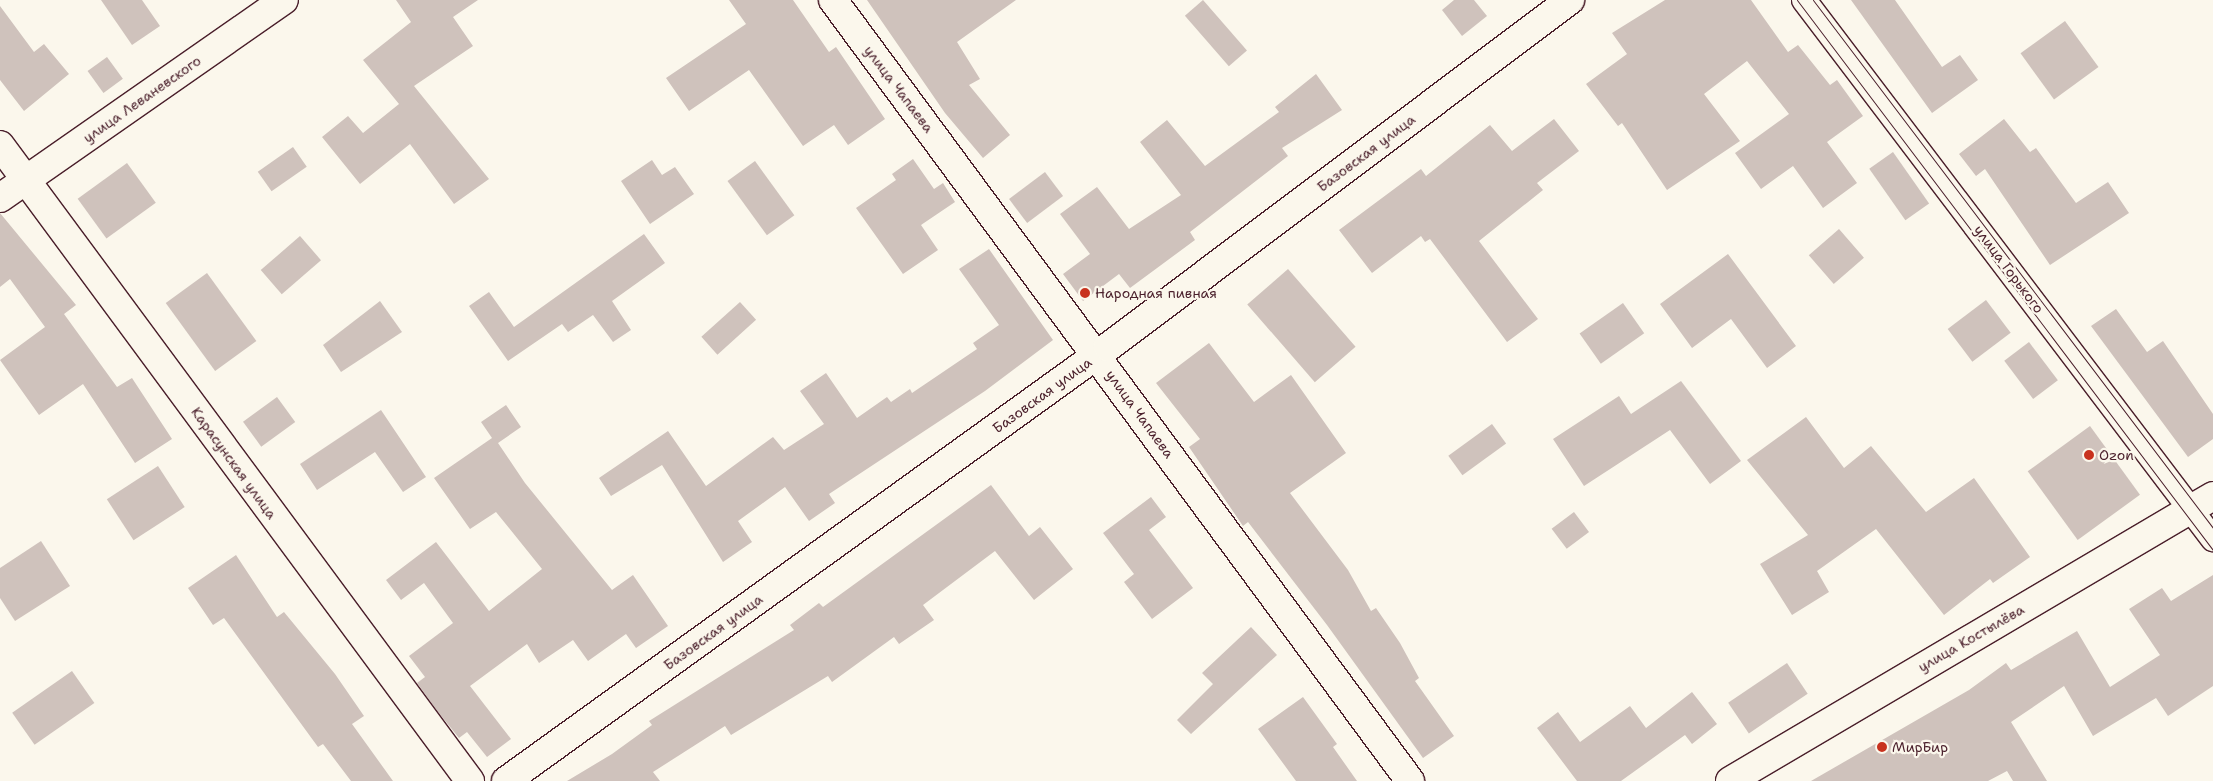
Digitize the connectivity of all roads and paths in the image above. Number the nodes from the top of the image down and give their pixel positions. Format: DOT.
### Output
graph roads {
  1 [pos="284,0"];
  2 [pos="832,0"];
  3 [pos="1570,0"];
  4 [pos="1804,0"];
  5 [pos="0,145"];
  6 [pos="26,180"];
  7 [pos="0,198"];
  8 [pos="1097,355"];
  9 [pos="2202,502"];
  10 [pos="2213,539"];
  11 [pos="470,781"];
  12 [pos="506,781"];
  13 [pos="1410,781"];
  14 [pos="1730,781"];
  1 -- 6 [label="street, улица Леваневского"];
  2 -- 8 [label="street, улица Чапаева"];
  3 -- 8 [label="street, Базовская улица"];
  4 -- 9 [label="street, улица Горького"];
  5 -- 6 [label="street, Карасунская улица"];
  6 -- 7 [label="street, улица Леваневского"];
  6 -- 11 [label="street, Карасунская улица"];
  8 -- 12 [label="street, Базовская улица"];
  8 -- 13 [label="street, улица Чапаева"];
  9 -- 10 [label="street, улица Горького"];
  9 -- 14 [label="street, улица Костылёва"];
}
